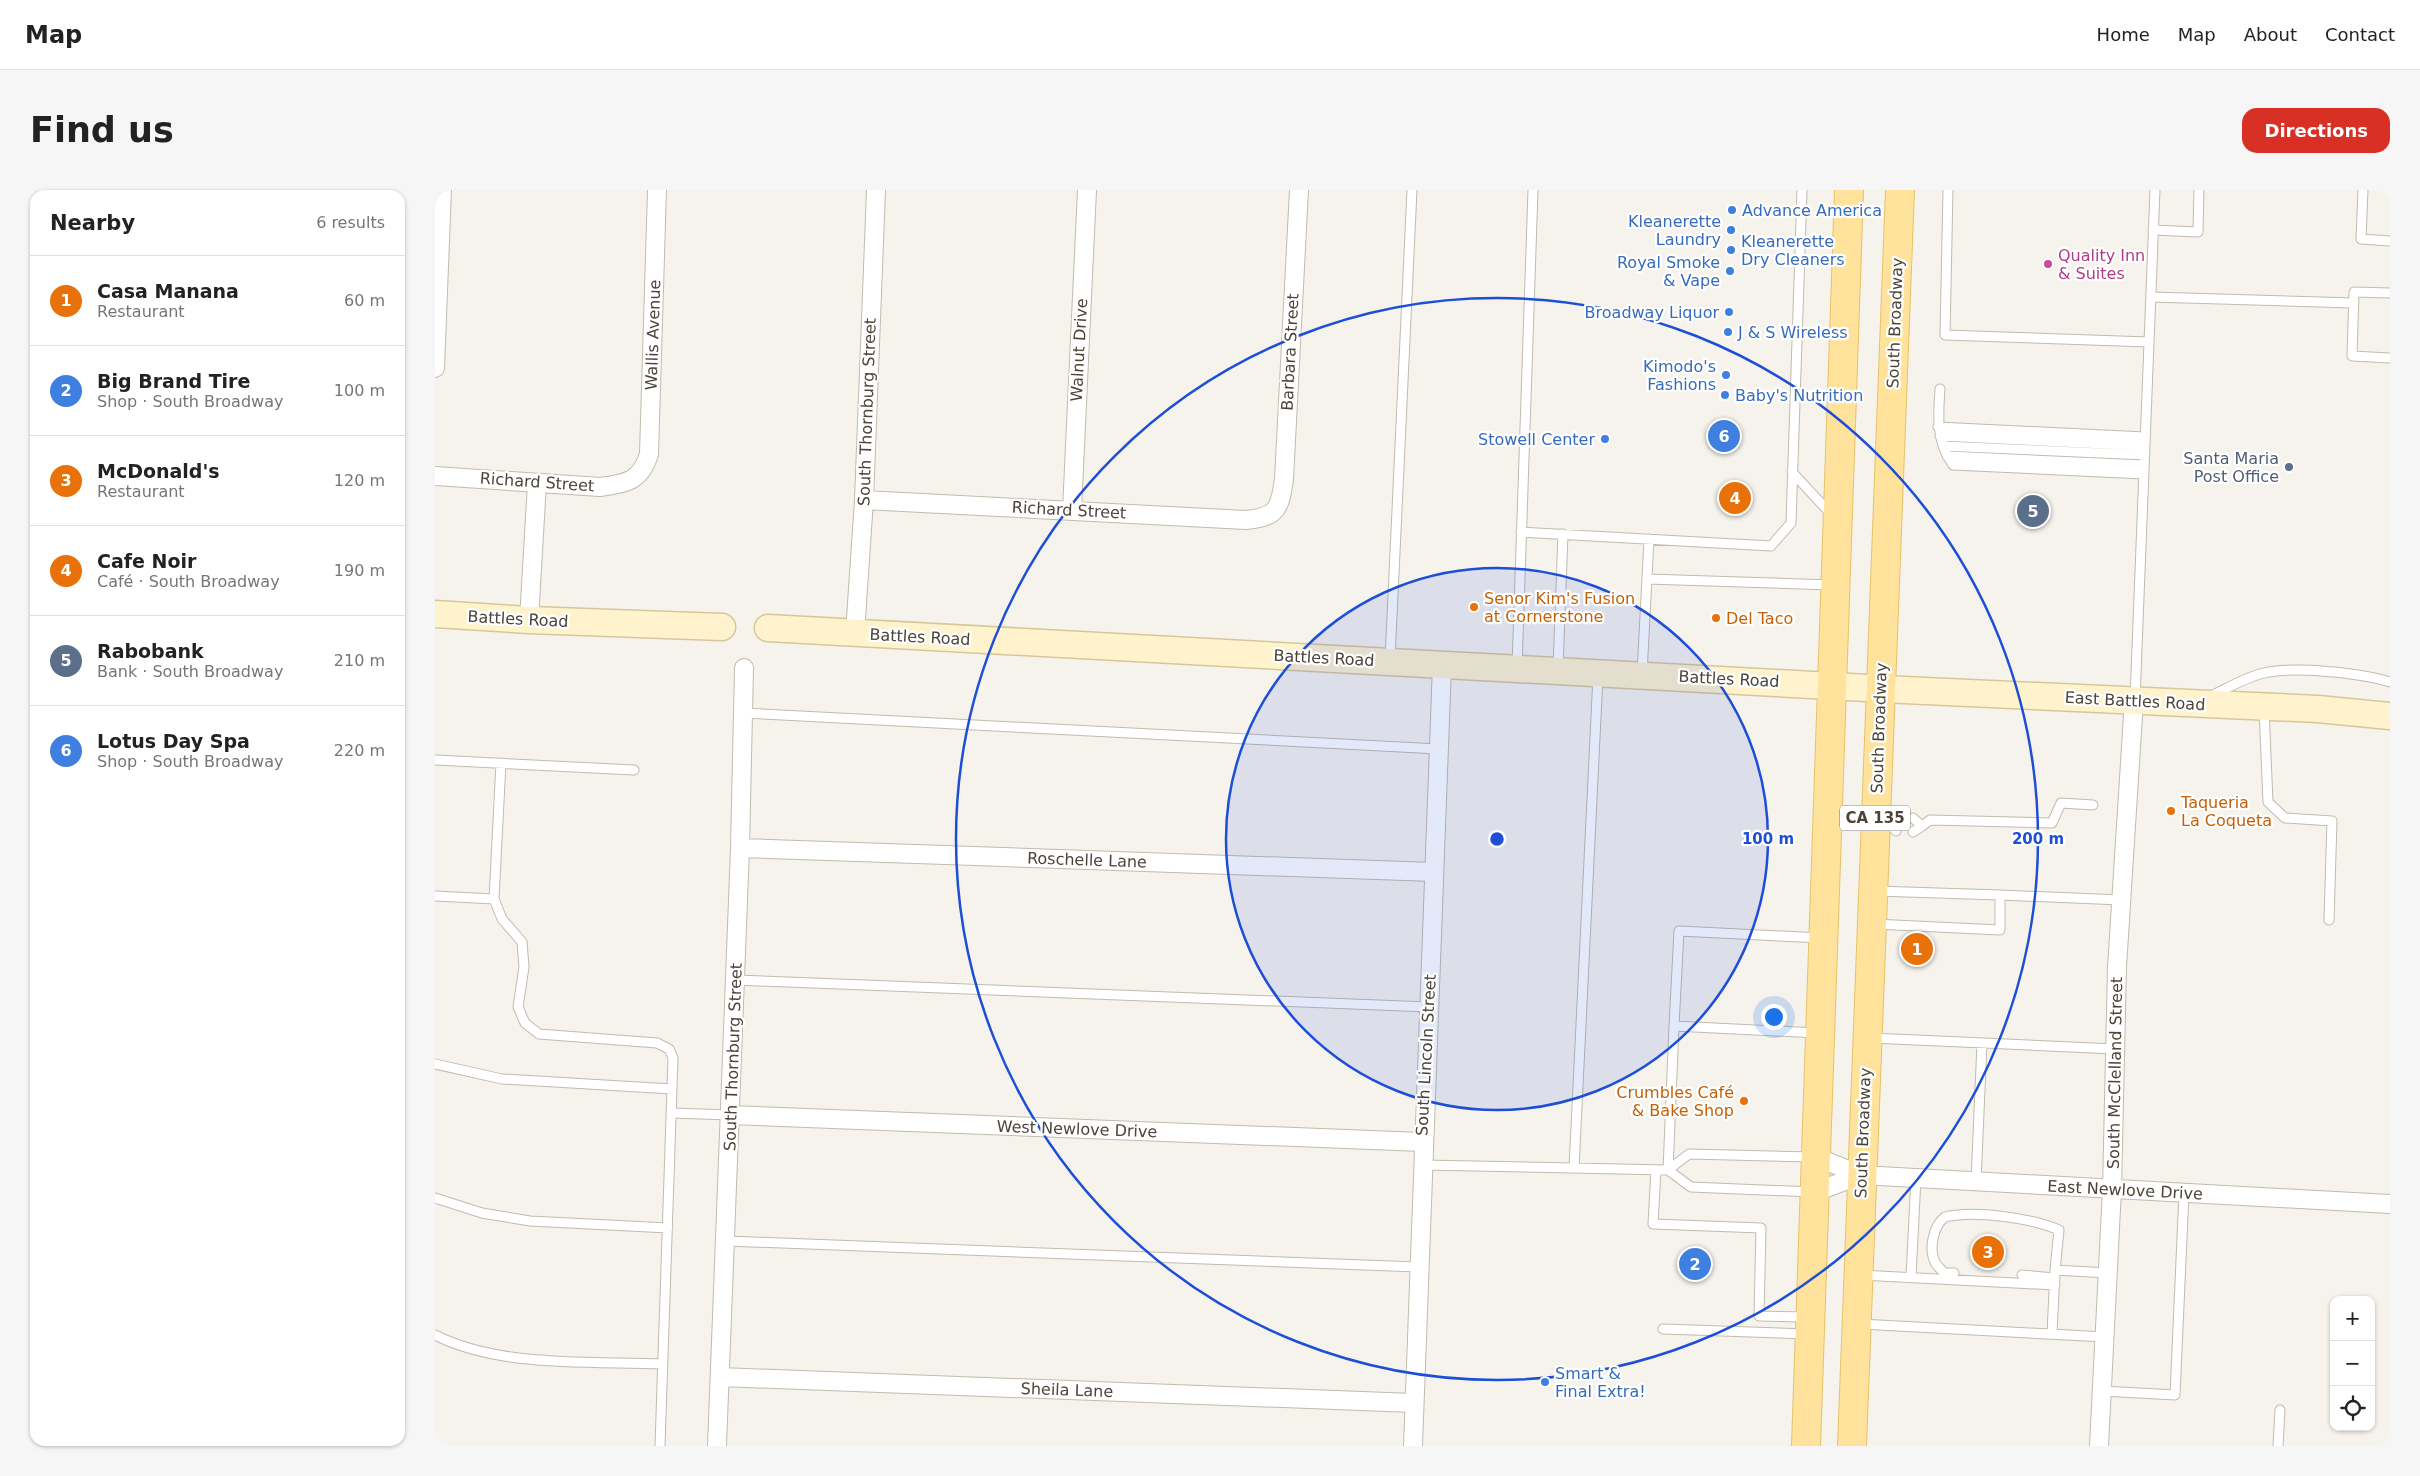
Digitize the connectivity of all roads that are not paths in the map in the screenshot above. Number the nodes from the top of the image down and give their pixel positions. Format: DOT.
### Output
graph roads {
  1 [pos="442,190"];
  2 [pos="657,190"];
  3 [pos="876,190"];
  4 [pos="1087,190"];
  5 [pos="1299,190"];
  6 [pos="1412,190"];
  7 [pos="1533,190"];
  8 [pos="1802,190"];
  9 [pos="1849,190"];
  10 [pos="1948,190"];
  11 [pos="2155,190"];
  12 [pos="2199,190"];
  13 [pos="2363,190"];
  14 [pos="1903,191"];
  15 [pos="2153,230"];
  16 [pos="2390,241"];
  17 [pos="2390,293"];
  18 [pos="2151,297"];
  19 [pos="2354,303"];
  20 [pos="2149,342"];
  21 [pos="2390,358"];
  22 [pos="435,368"];
  23 [pos="1940,389"];
  24 [pos="1939,432"];
  25 [pos="1943,446"];
  26 [pos="2145,455"];
  27 [pos="1792,472"];
  28 [pos="435,476"];
  29 [pos="636,477"];
  30 [pos="537,483"];
  31 [pos="864,500"];
  32 [pos="1072,510"];
  33 [pos="1274,513"];
  34 [pos="1838,522"];
  35 [pos="1521,532"];
  36 [pos="1563,534"];
  37 [pos="1649,539"];
  38 [pos="1647,579"];
  39 [pos="1836,586"];
  40 [pos="435,614"];
  41 [pos="529,620"];
  42 [pos="721,627"];
  43 [pos="768,628"];
  44 [pos="855,633"];
  45 [pos="1390,662"];
  46 [pos="1442,665"];
  47 [pos="744,668"];
  48 [pos="1517,669"];
  49 [pos="1558,671"];
  50 [pos="1598,673"];
  51 [pos="1642,675"];
  52 [pos="2390,682"];
  53 [pos="1832,685"];
  54 [pos="1880,688"];
  55 [pos="2135,700"];
  56 [pos="2195,704"];
  57 [pos="2263,707"];
  58 [pos="743,713"];
  59 [pos="2390,716"];
  60 [pos="1439,749"];
  61 [pos="435,760"];
  62 [pos="501,763"];
  63 [pos="634,770"];
  64 [pos="2093,805"];
  65 [pos="1913,818"];
  66 [pos="1922,826"];
  67 [pos="1913,832"];
  68 [pos="740,848"];
  69 [pos="1435,872"];
  70 [pos="1872,891"];
  71 [pos="2000,895"];
  72 [pos="435,896"];
  73 [pos="494,899"];
  74 [pos="2121,900"];
  75 [pos="2329,920"];
  76 [pos="1871,923"];
  77 [pos="1823,938"];
  78 [pos="735,980"];
  79 [pos="1429,1006"];
  80 [pos="1674,1026"];
  81 [pos="1820,1033"];
  82 [pos="1867,1038"];
  83 [pos="1982,1043"];
  84 [pos="2115,1049"];
  85 [pos="435,1064"];
  86 [pos="672,1089"];
  87 [pos="671,1113"];
  88 [pos="731,1115"];
  89 [pos="1422,1142"];
  90 [pos="1816,1157"];
  91 [pos="1421,1165"];
  92 [pos="1574,1168"];
  93 [pos="1656,1170"];
  94 [pos="1668,1170"];
  95 [pos="1861,1176"];
  96 [pos="1916,1178"];
  97 [pos="1976,1182"];
  98 [pos="2112,1189"];
  99 [pos="1815,1192"];
  100 [pos="2184,1193"];
  101 [pos="435,1198"];
  102 [pos="2390,1204"];
  103 [pos="668,1228"];
  104 [pos="726,1241"];
  105 [pos="1418,1267"];
  106 [pos="1954,1273"];
  107 [pos="2108,1273"];
  108 [pos="1858,1274"];
  109 [pos="2022,1276"];
  110 [pos="1911,1277"];
  111 [pos="2055,1277"];
  112 [pos="1856,1324"];
  113 [pos="1810,1325"];
  114 [pos="1663,1329"];
  115 [pos="2052,1334"];
  116 [pos="435,1335"];
  117 [pos="2105,1337"];
  118 [pos="663,1364"];
  119 [pos="720,1377"];
  120 [pos="2102,1391"];
  121 [pos="1414,1403"];
  122 [pos="2279,1410"];
  123 [pos="660,1446"];
  124 [pos="717,1446"];
  125 [pos="1413,1446"];
  126 [pos="1806,1446"];
  127 [pos="1852,1446"];
  128 [pos="2099,1446"];
  129 [pos="2278,1446"];
  1 -- 22 [label="street"];
  2 -- 29 [label="street, Wallis Avenue"];
  3 -- 31 [label="street, South Thornburg Street"];
  4 -- 32 [label="street, Walnut Drive"];
  5 -- 33 [label="street, Barbara Street"];
  6 -- 45 [label="lane"];
  7 -- 35 [label="lane"];
  8 -- 27 [label="lane"];
  9 -- 34 [label="main road, CA 135"];
  10 -- 20 [label="lane"];
  11 -- 15 [label="lane"];
  12 -- 15 [label="lane"];
  13 -- 16 [label="lane"];
  14 -- 54 [label="main road, South Broadway / CA 135"];
  15 -- 18 [label="lane"];
  17 -- 19 [label="lane"];
  18 -- 19 [label="lane"];
  18 -- 20 [label="lane"];
  19 -- 21 [label="lane"];
  20 -- 26 [label="lane"];
  23 -- 24 [label="lane"];
  24 -- 25 [label="lane"];
  24 -- 26 [label="lane"];
  25 -- 26 [label="lane"];
  25 -- 26 [label="lane"];
  26 -- 55 [label="lane"];
  27 -- 34 [label="lane"];
  27 -- 37 [label="lane"];
  28 -- 30 [label="street, Richard Street"];
  29 -- 30 [label="street, Richard Street"];
  30 -- 41 [label="street"];
  31 -- 32 [label="street, Richard Street"];
  31 -- 44 [label="street, South Thornburg Street"];
  32 -- 33 [label="street, Richard Street"];
  34 -- 39 [label="main road, CA 135"];
  35 -- 36 [label="lane"];
  35 -- 48 [label="lane"];
  36 -- 37 [label="lane"];
  36 -- 49 [label="lane"];
  37 -- 38 [label="lane"];
  38 -- 39 [label="lane"];
  38 -- 51 [label="lane"];
  39 -- 53 [label="main road, CA 135"];
  40 -- 41 [label="street, Battles Road"];
  41 -- 42 [label="street, Battles Road"];
  43 -- 44 [label="street, Battles Road"];
  44 -- 45 [label="street, Battles Road"];
  45 -- 46 [label="street, Battles Road"];
  46 -- 48 [label="street, Battles Road"];
  46 -- 60 [label="street, South Lincoln Street"];
  47 -- 58 [label="street, South Thornburg Street"];
  48 -- 49 [label="street, Battles Road"];
  49 -- 50 [label="street, Battles Road"];
  50 -- 51 [label="street, Battles Road"];
  50 -- 92 [label="lane"];
  51 -- 53 [label="street, Battles Road"];
  52 -- 56 [label="lane"];
  53 -- 54 [label="street, Battles Road"];
  53 -- 77 [label="main road, CA 135"];
  54 -- 55 [label="street, East Battles Road"];
  54 -- 70 [label="main road, South Broadway / CA 135"];
  55 -- 56 [label="street, East Battles Road"];
  55 -- 74 [label="street, South McClelland Street"];
  56 -- 57 [label="street, East Battles Road"];
  57 -- 59 [label="street, East Battles Road"];
  57 -- 75 [label="lane"];
  58 -- 60 [label="lane"];
  58 -- 68 [label="street, South Thornburg Street"];
  60 -- 69 [label="street, South Lincoln Street"];
  61 -- 62 [label="lane"];
  62 -- 63 [label="lane"];
  62 -- 73 [label="lane"];
  64 -- 66 [label="lane"];
  65 -- 66 [label="lane"];
  66 -- 67 [label="lane"];
  68 -- 69 [label="street, Roschelle Lane"];
  68 -- 78 [label="street, South Thornburg Street"];
  69 -- 79 [label="street, South Lincoln Street"];
  70 -- 71 [label="lane"];
  70 -- 76 [label="main road, South Broadway / CA 135"];
  71 -- 74 [label="lane"];
  71 -- 76 [label="lane"];
  72 -- 73 [label="lane"];
  73 -- 86 [label="lane"];
  74 -- 84 [label="street, South McClelland Street"];
  76 -- 82 [label="main road, South Broadway / CA 135"];
  77 -- 80 [label="lane"];
  77 -- 81 [label="main road, CA 135"];
  78 -- 79 [label="lane"];
  78 -- 88 [label="street, South Thornburg Street"];
  79 -- 89 [label="street, South Lincoln Street"];
  80 -- 81 [label="lane"];
  80 -- 94 [label="lane"];
  81 -- 90 [label="main road, CA 135"];
  82 -- 83 [label="lane"];
  82 -- 95 [label="main road, South Broadway / CA 135"];
  83 -- 84 [label="lane"];
  83 -- 97 [label="lane"];
  84 -- 98 [label="street, South McClelland Street"];
  85 -- 86 [label="lane"];
  86 -- 87 [label="lane"];
  87 -- 88 [label="lane"];
  87 -- 103 [label="lane"];
  88 -- 89 [label="street, West Newlove Drive"];
  88 -- 104 [label="street, South Thornburg Street"];
  89 -- 91 [label="street, South Lincoln Street"];
  90 -- 94 [label="lane"];
  90 -- 95 [label="street, East Newlove Drive"];
  90 -- 99 [label="main road, CA 135"];
  91 -- 92 [label="lane"];
  91 -- 105 [label="street, South Lincoln Street"];
  92 -- 93 [label="lane"];
  93 -- 94 [label="lane"];
  93 -- 113 [label="lane"];
  94 -- 99 [label="lane"];
  95 -- 96 [label="street, East Newlove Drive"];
  95 -- 99 [label="street, East Newlove Drive"];
  95 -- 108 [label="main road, South Broadway / CA 135"];
  96 -- 97 [label="street, East Newlove Drive"];
  96 -- 110 [label="lane"];
  97 -- 98 [label="street, East Newlove Drive"];
  98 -- 100 [label="street, East Newlove Drive"];
  98 -- 107 [label="street, South McClelland Street"];
  99 -- 113 [label="main road, CA 135"];
  100 -- 102 [label="street, East Newlove Drive"];
  100 -- 120 [label="lane"];
  101 -- 103 [label="lane"];
  103 -- 118 [label="lane"];
  104 -- 105 [label="lane"];
  104 -- 119 [label="street, South Thornburg Street"];
  105 -- 121 [label="street, South Lincoln Street"];
  106 -- 111 [label="lane"];
  107 -- 111 [label="lane"];
  107 -- 117 [label="street, South McClelland Street"];
  108 -- 110 [label="lane"];
  108 -- 112 [label="main road, South Broadway / CA 135"];
  109 -- 111 [label="lane"];
  110 -- 111 [label="lane"];
  111 -- 115 [label="lane"];
  112 -- 115 [label="lane"];
  112 -- 127 [label="main road, South Broadway / CA 135"];
  113 -- 114 [label="lane"];
  113 -- 126 [label="main road, CA 135"];
  115 -- 117 [label="lane"];
  116 -- 118 [label="lane"];
  117 -- 120 [label="street, South McClelland Street"];
  118 -- 123 [label="lane"];
  119 -- 121 [label="street, Sheila Lane"];
  119 -- 124 [label="street, South Thornburg Street"];
  120 -- 128 [label="street, South McClelland Street"];
  121 -- 125 [label="street, South Lincoln Street"];
  122 -- 129 [label="lane"];
}
